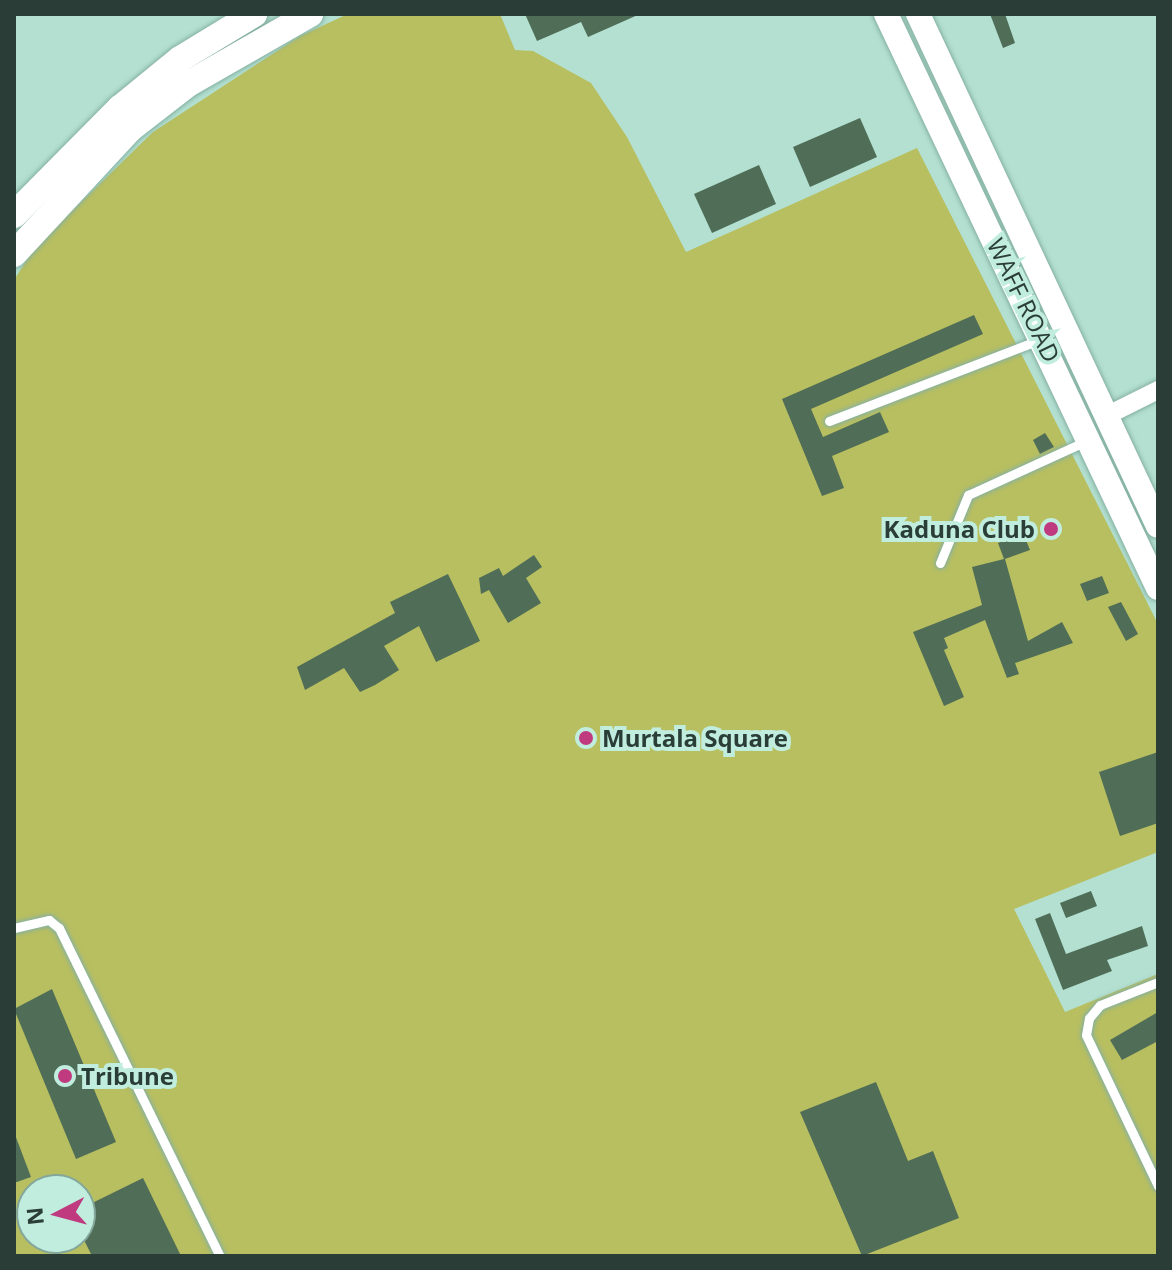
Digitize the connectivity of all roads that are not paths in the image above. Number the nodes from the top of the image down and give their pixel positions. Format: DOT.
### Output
graph roads {
  1 [pos="254,14"];
  2 [pos="310,14"];
  3 [pos="886,14"];
  4 [pos="918,14"];
  5 [pos="14,215"];
  6 [pos="14,254"];
  7 [pos="1042,339"];
  8 [pos="1158,390"];
  9 [pos="1108,415"];
  10 [pos="829,421"];
  11 [pos="1091,438"];
  12 [pos="1158,526"];
  13 [pos="940,563"];
  14 [pos="1158,588"];
  15 [pos="14,928"];
  16 [pos="1158,982"];
  17 [pos="1158,1186"];
  18 [pos="220,1256"];
  1 -- 5 [label="main road"];
  2 -- 6 [label="main road"];
  3 -- 7 [label="street, WAFF ROAD"];
  4 -- 9 [label="street, WAFF ROAD"];
  7 -- 10 [label="lane"];
  7 -- 11 [label="street, WAFF ROAD"];
  8 -- 9 [label="street"];
  9 -- 12 [label="street, WAFF ROAD"];
  11 -- 13 [label="lane"];
  11 -- 14 [label="street, WAFF ROAD"];
  15 -- 18 [label="lane"];
  16 -- 17 [label="lane"];
}
